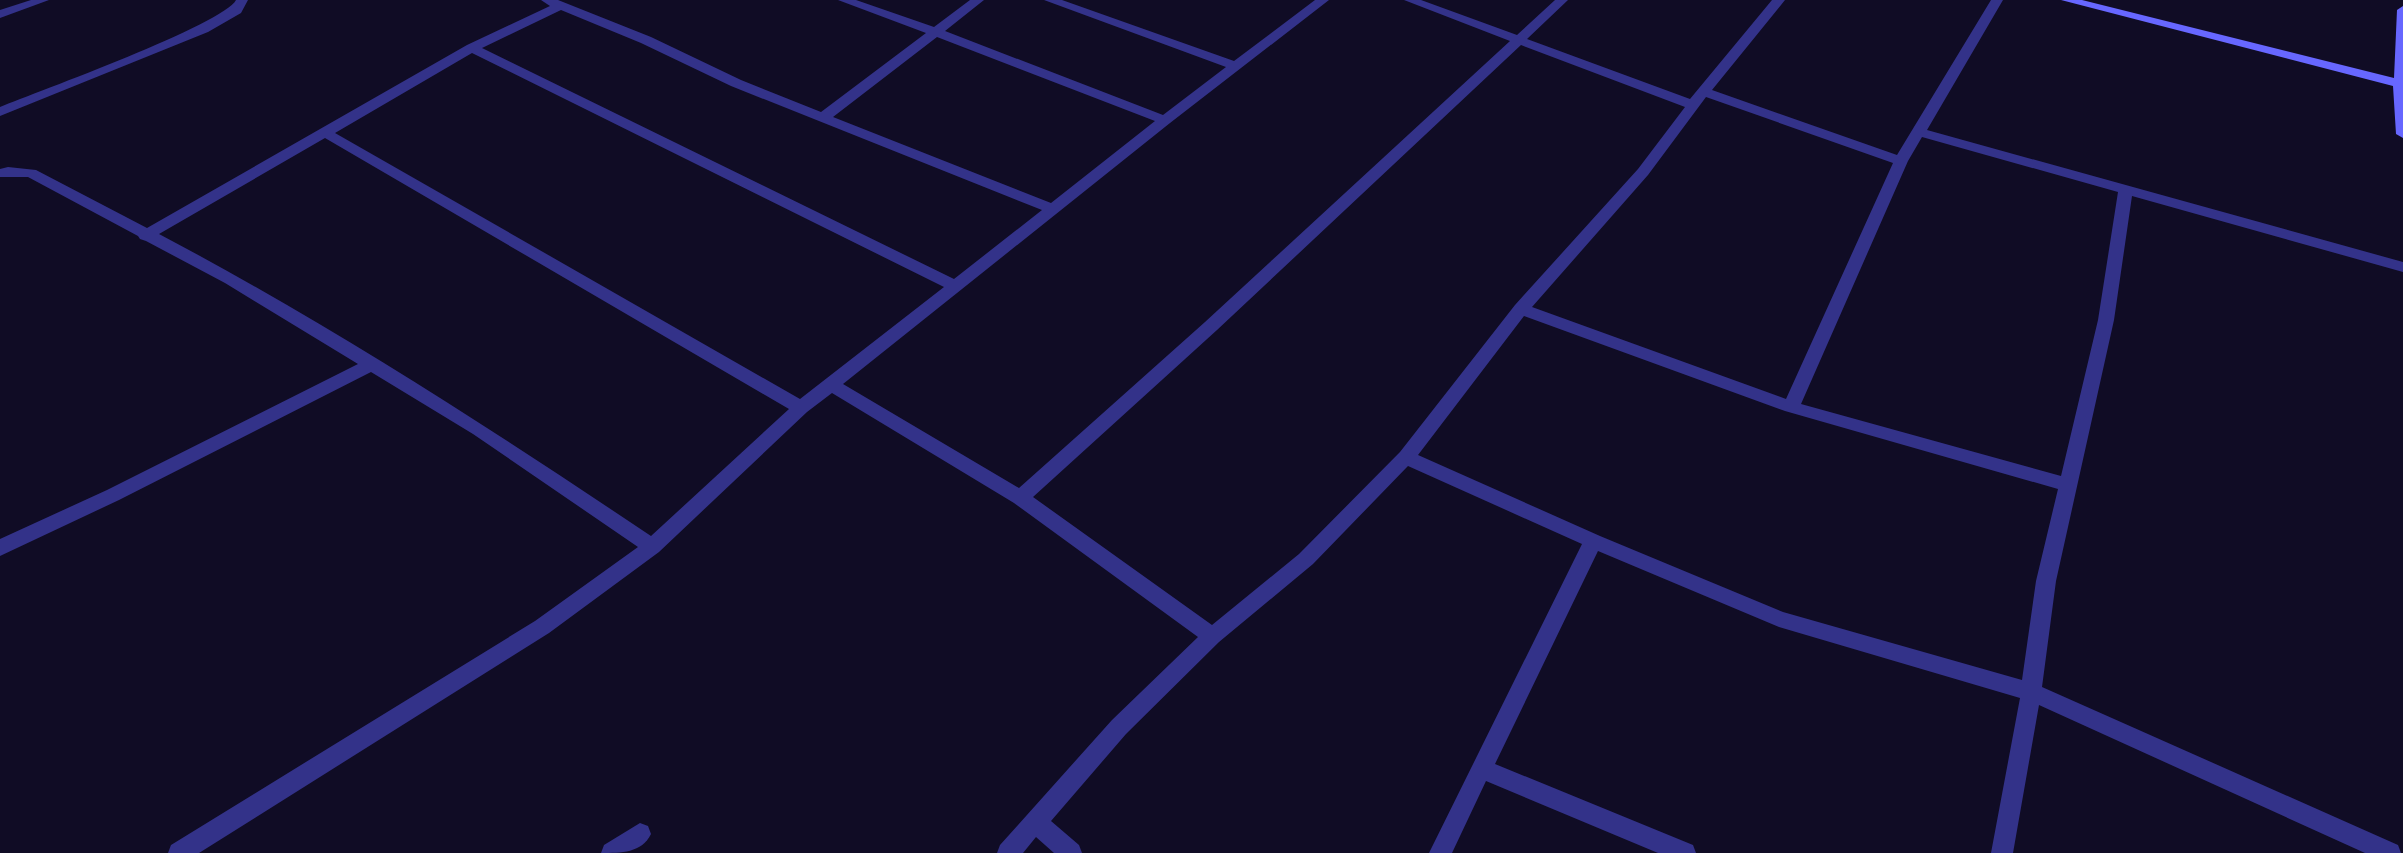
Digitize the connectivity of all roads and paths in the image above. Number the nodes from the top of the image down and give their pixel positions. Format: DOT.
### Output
graph roads {
  1 [pos="43,0"];
  2 [pos="242,0"];
  3 [pos="844,0"];
  4 [pos="978,0"];
  5 [pos="1050,0"];
  6 [pos="1323,0"];
  7 [pos="1410,0"];
  8 [pos="1562,0"];
  9 [pos="1779,0"];
  10 [pos="1997,0"];
  11 [pos="2067,0"];
  12 [pos="554,3"];
  13 [pos="2403,10"];
  14 [pos="0,14"];
  15 [pos="936,32"];
  16 [pos="1518,39"];
  17 [pos="472,48"];
  18 [pos="1235,66"];
  19 [pos="2401,74"];
  20 [pos="1699,98"];
  21 [pos="0,112"];
  22 [pos="825,116"];
  23 [pos="1166,120"];
  24 [pos="324,132"];
  25 [pos="1919,132"];
  26 [pos="2403,134"];
  27 [pos="1900,161"];
  28 [pos="0,173"];
  29 [pos="2126,190"];
  30 [pos="1053,209"];
  31 [pos="145,236"];
  32 [pos="2403,267"];
  33 [pos="956,286"];
  34 [pos="1521,309"];
  35 [pos="370,365"];
  36 [pos="831,384"];
  37 [pos="1791,407"];
  38 [pos="801,408"];
  39 [pos="1406,457"];
  40 [pos="2068,485"];
  41 [pos="1020,498"];
  42 [pos="1593,541"];
  43 [pos="652,547"];
  44 [pos="0,548"];
  45 [pos="1212,636"];
  46 [pos="2031,692"];
  47 [pos="1481,769"];
  48 [pos="1035,822"];
  49 [pos="640,834"];
  50 [pos="179,853"];
  51 [pos="612,853"];
  52 [pos="1008,853"];
  53 [pos="1071,853"];
  54 [pos="1440,853"];
  55 [pos="1685,853"];
  56 [pos="2002,853"];
  57 [pos="2390,853"];
  1 -- 14 [label="street"];
  2 -- 21 [label="street"];
  3 -- 15 [label="street"];
  4 -- 15 [label="street"];
  5 -- 18 [label="street"];
  6 -- 18 [label="street"];
  7 -- 16 [label="street"];
  8 -- 16 [label="street"];
  9 -- 20 [label="street"];
  10 -- 25 [label="street"];
  11 -- 19 [label="street"];
  12 -- 17 [label="street"];
  12 -- 22 [label="street"];
  13 -- 19 [label="street"];
  15 -- 22 [label="street"];
  15 -- 23 [label="street"];
  16 -- 20 [label="street"];
  16 -- 41 [label="street"];
  17 -- 24 [label="street"];
  17 -- 33 [label="street"];
  18 -- 23 [label="street"];
  19 -- 26 [label="street"];
  20 -- 27 [label="street"];
  20 -- 34 [label="street"];
  22 -- 30 [label="street"];
  23 -- 30 [label="street"];
  24 -- 31 [label="street"];
  24 -- 38 [label="street"];
  25 -- 27 [label="street"];
  25 -- 29 [label="street"];
  27 -- 37 [label="street"];
  28 -- 31 [label="street"];
  29 -- 32 [label="street"];
  29 -- 40 [label="street"];
  30 -- 33 [label="street"];
  31 -- 35 [label="street"];
  33 -- 36 [label="street"];
  34 -- 37 [label="street"];
  34 -- 39 [label="street"];
  35 -- 43 [label="street"];
  35 -- 44 [label="street"];
  36 -- 38 [label="street"];
  36 -- 41 [label="street"];
  37 -- 40 [label="street"];
  38 -- 43 [label="street"];
  39 -- 42 [label="street"];
  39 -- 45 [label="street"];
  40 -- 46 [label="street"];
  41 -- 45 [label="street"];
  42 -- 46 [label="street"];
  42 -- 47 [label="street"];
  43 -- 50 [label="street"];
  45 -- 48 [label="street"];
  46 -- 56 [label="street"];
  46 -- 57 [label="street"];
  47 -- 54 [label="street"];
  47 -- 55 [label="street"];
  48 -- 52 [label="street"];
  48 -- 53 [label="street"];
  49 -- 51 [label="street"];
}
